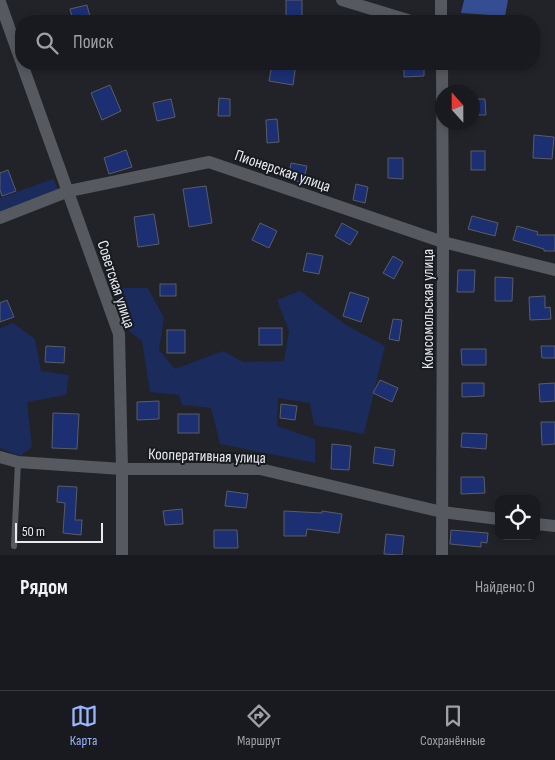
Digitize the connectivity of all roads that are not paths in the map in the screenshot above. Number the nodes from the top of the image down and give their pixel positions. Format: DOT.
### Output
graph roads {
  1 [pos="342,0"];
  2 [pos="441,0"];
  3 [pos="1,7"];
  4 [pos="391,15"];
  5 [pos="441,15"];
  6 [pos="15,44"];
  7 [pos="25,70"];
  8 [pos="442,70"];
  9 [pos="69,191"];
  10 [pos="0,218"];
  11 [pos="443,242"];
  12 [pos="555,270"];
  13 [pos="0,457"];
  14 [pos="18,462"];
  15 [pos="122,469"];
  16 [pos="442,512"];
  17 [pos="495,519"];
  18 [pos="540,524"];
  19 [pos="555,526"];
  20 [pos="14,546"];
  21 [pos="122,555"];
  22 [pos="442,555"];
  1 -- 4 [label="street"];
  2 -- 5 [label="street"];
  3 -- 6 [label="street, Советская улица"];
  7 -- 9 [label="street, Советская улица"];
  8 -- 11 [label="street, Комсомольская улица"];
  9 -- 10 [label="street, Пионерская улица"];
  9 -- 11 [label="street, Пионерская улица"];
  9 -- 15 [label="street, Советская улица"];
  11 -- 12 [label="street, Пионерская улица"];
  11 -- 16 [label="street, Комсомольская улица"];
  13 -- 14 [label="street, Кооперативная улица"];
  14 -- 15 [label="street, Кооперативная улица"];
  14 -- 20 [label="lane"];
  15 -- 16 [label="street, Кооперативная улица"];
  15 -- 21 [label="street, Советская улица"];
  16 -- 17 [label="street, Кооперативная улица"];
  16 -- 22 [label="street, Комсомольская улица"];
  18 -- 19 [label="street"];
}
